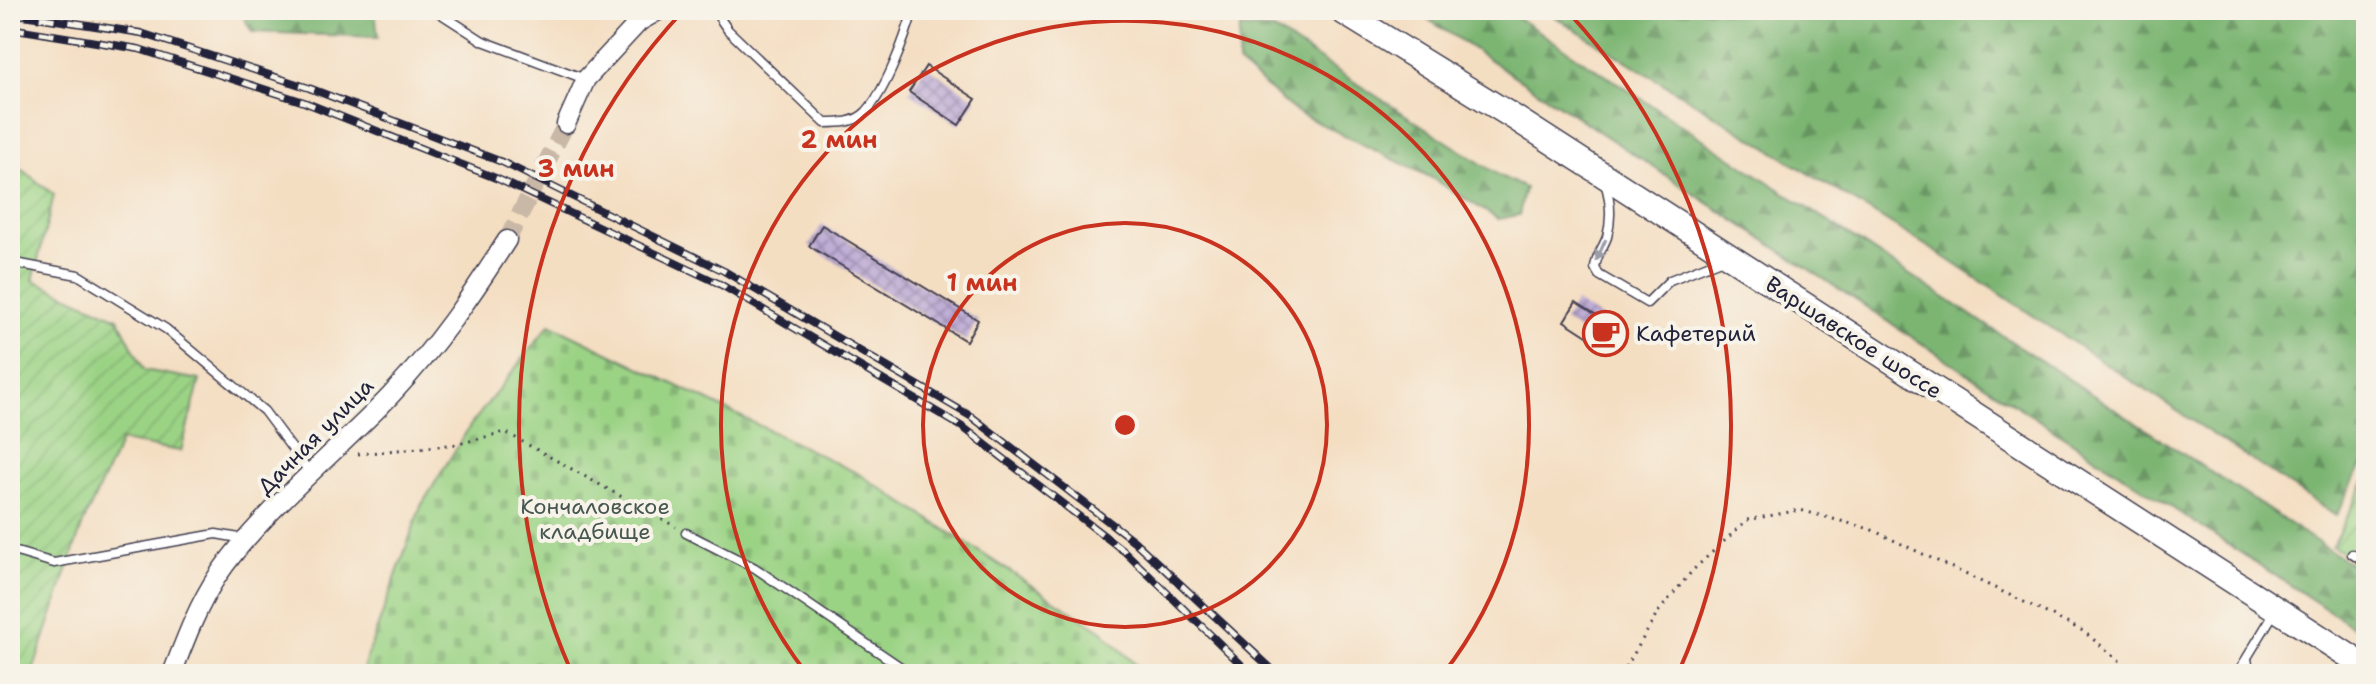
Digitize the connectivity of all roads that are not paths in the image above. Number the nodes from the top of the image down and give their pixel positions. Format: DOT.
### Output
graph roads {
  1 [pos="435,10"];
  2 [pos="714,10"];
  3 [pos="913,10"];
  4 [pos="1340,10"];
  5 [pos="658,11"];
  6 [pos="586,79"];
  7 [pos="566,124"];
  8 [pos="1602,174"];
  9 [pos="507,240"];
  10 [pos="1731,257"];
  11 [pos="10,262"];
  12 [pos="10,377"];
  13 [pos="10,390"];
  14 [pos="312,475"];
  15 [pos="686,533"];
  16 [pos="246,540"];
  17 [pos="10,550"];
  18 [pos="2352,554"];
  19 [pos="2366,563"];
  20 [pos="2276,609"];
  21 [pos="2247,659"];
  22 [pos="2366,667"];
  23 [pos="172,674"];
  24 [pos="911,674"];
  25 [pos="2237,674"];
  26 [pos="2250,674"];
  1 -- 6 [label="lane"];
  2 -- 3 [label="lane"];
  4 -- 8 [label="main road, Варшавское шоссе"];
  5 -- 6 [label="street"];
  6 -- 7 [label="street"];
  8 -- 10 [label="main road, Варшавское шоссе"];
  8 -- 10 [label="lane, one-way"];
  9 -- 14 [label="street, Дачная улица"];
  10 -- 20 [label="main road, Варшавское шоссе"];
  11 -- 14 [label="lane"];
  12 -- 13 [label="lane"];
  14 -- 16 [label="street, Дачная улица"];
  15 -- 24 [label="lane"];
  16 -- 17 [label="lane"];
  16 -- 23 [label="street, Дачная улица"];
  18 -- 19 [label="lane"];
  20 -- 21 [label="lane"];
  20 -- 22 [label="main road, Варшавское шоссе"];
  21 -- 25 [label="lane"];
  21 -- 26 [label="lane"];
}
